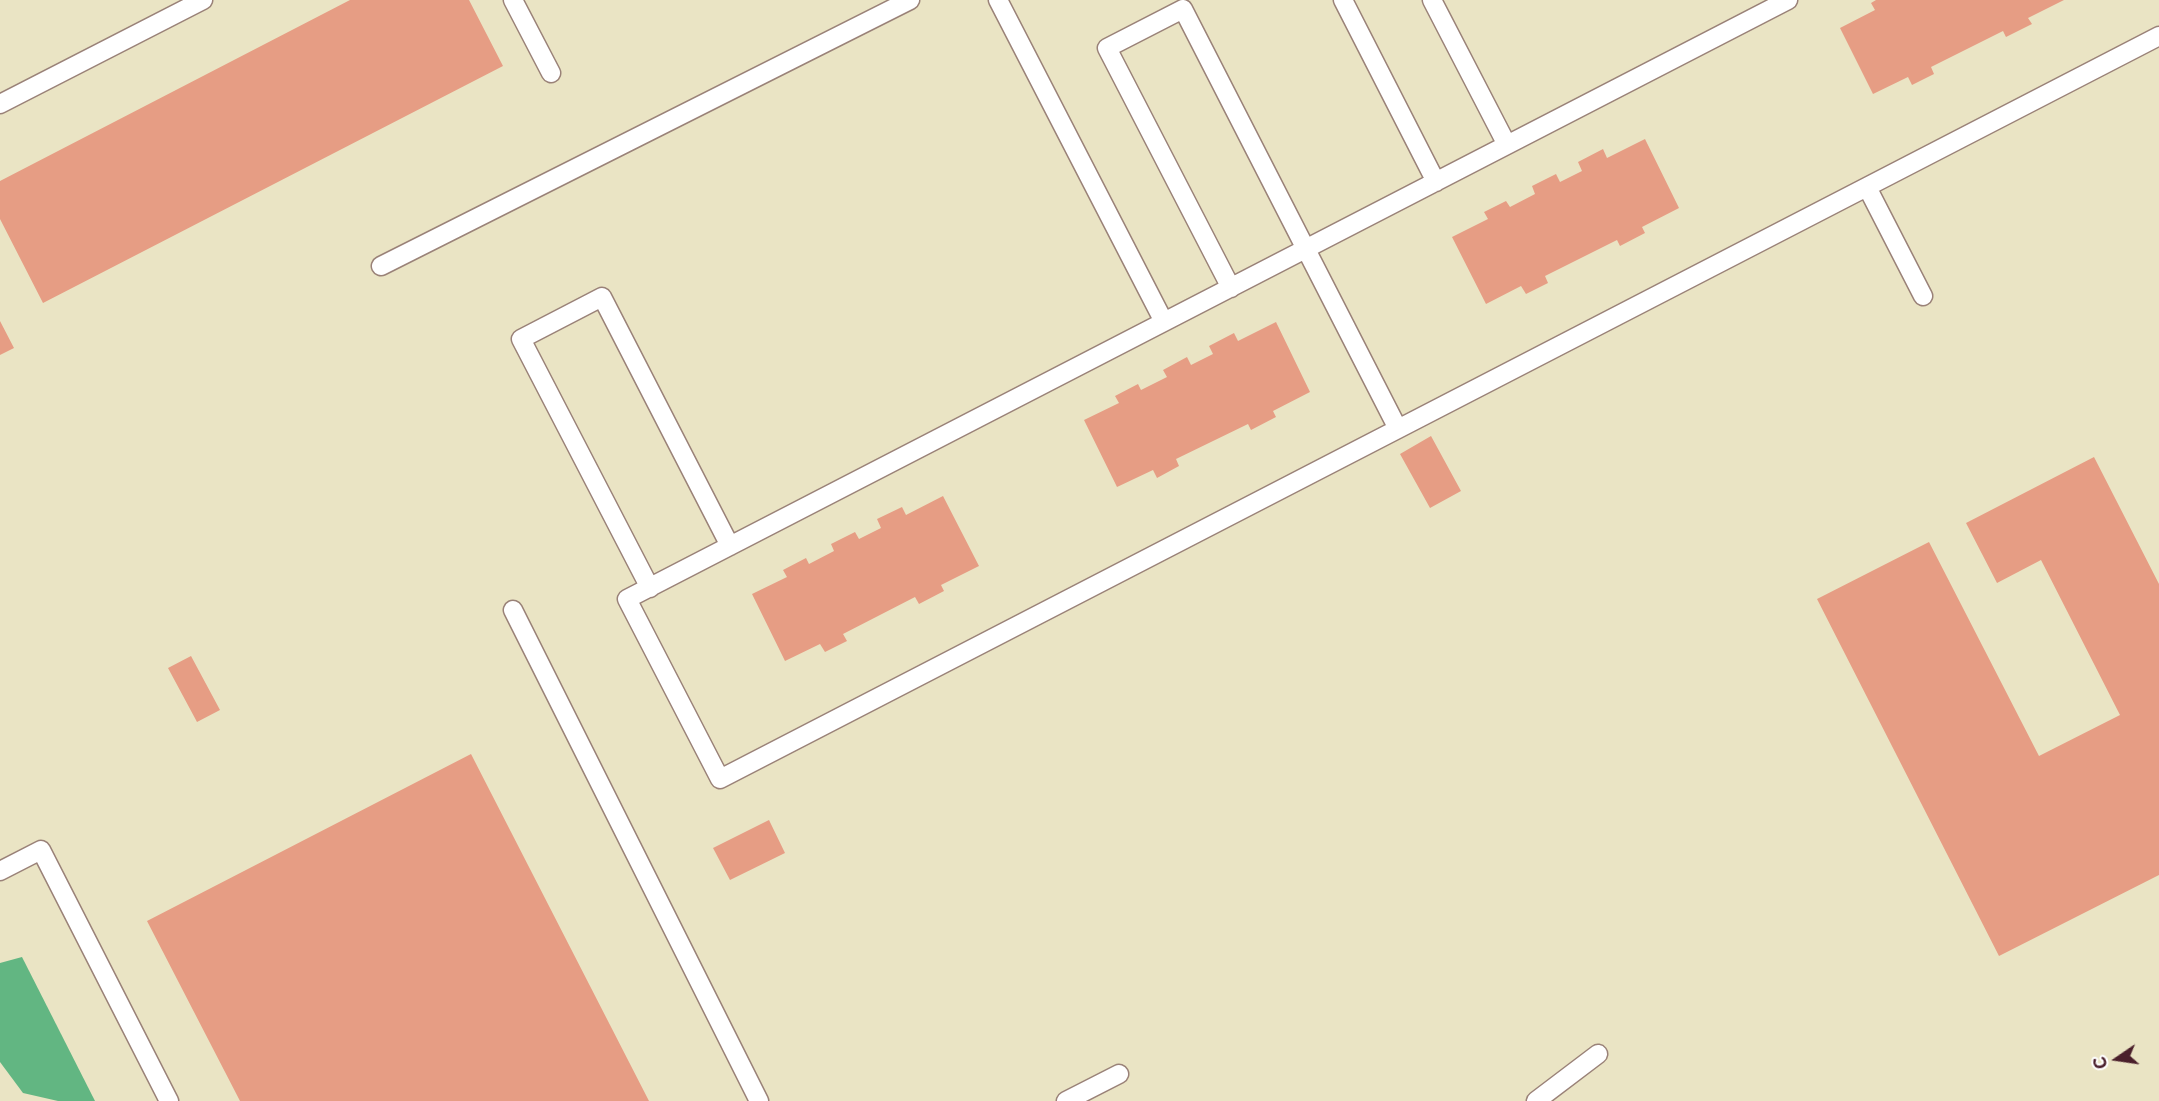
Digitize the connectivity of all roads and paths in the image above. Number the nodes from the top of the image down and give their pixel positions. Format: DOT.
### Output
graph roads {
  1 [pos="203,0"];
  2 [pos="513,0"];
  3 [pos="909,0"];
  4 [pos="998,0"];
  5 [pos="1343,0"];
  6 [pos="1432,0"];
  7 [pos="1788,0"];
  8 [pos="2159,36"];
  9 [pos="551,73"];
  10 [pos="0,104"];
  11 [pos="1507,145"];
  12 [pos="1436,182"];
  13 [pos="1867,187"];
  14 [pos="1306,249"];
  15 [pos="381,266"];
  16 [pos="1231,288"];
  17 [pos="1923,296"];
  18 [pos="1164,322"];
  19 [pos="1398,429"];
  20 [pos="730,546"];
  21 [pos="650,588"];
  22 [pos="513,610"];
  23 [pos="0,871"];
  24 [pos="1598,1054"];
  25 [pos="1119,1074"];
  26 [pos="169,1101"];
  27 [pos="759,1101"];
  28 [pos="1066,1101"];
  29 [pos="1536,1101"];
  1 -- 10 [label="lane"];
  2 -- 9 [label="lane"];
  3 -- 15 [label="lane"];
  4 -- 18 [label="lane"];
  5 -- 12 [label="lane"];
  6 -- 11 [label="lane"];
  7 -- 11 [label="lane"];
  8 -- 13 [label="lane"];
  11 -- 12 [label="lane"];
  12 -- 14 [label="lane"];
  13 -- 17 [label="lane"];
  13 -- 19 [label="lane"];
  14 -- 16 [label="lane"];
  14 -- 16 [label="lane"];
  14 -- 19 [label="lane"];
  16 -- 18 [label="lane"];
  18 -- 20 [label="lane"];
  19 -- 21 [label="lane"];
  20 -- 21 [label="lane"];
  20 -- 21 [label="lane"];
  22 -- 27 [label="lane"];
  23 -- 26 [label="lane"];
  24 -- 29 [label="lane"];
  25 -- 28 [label="lane"];
}
